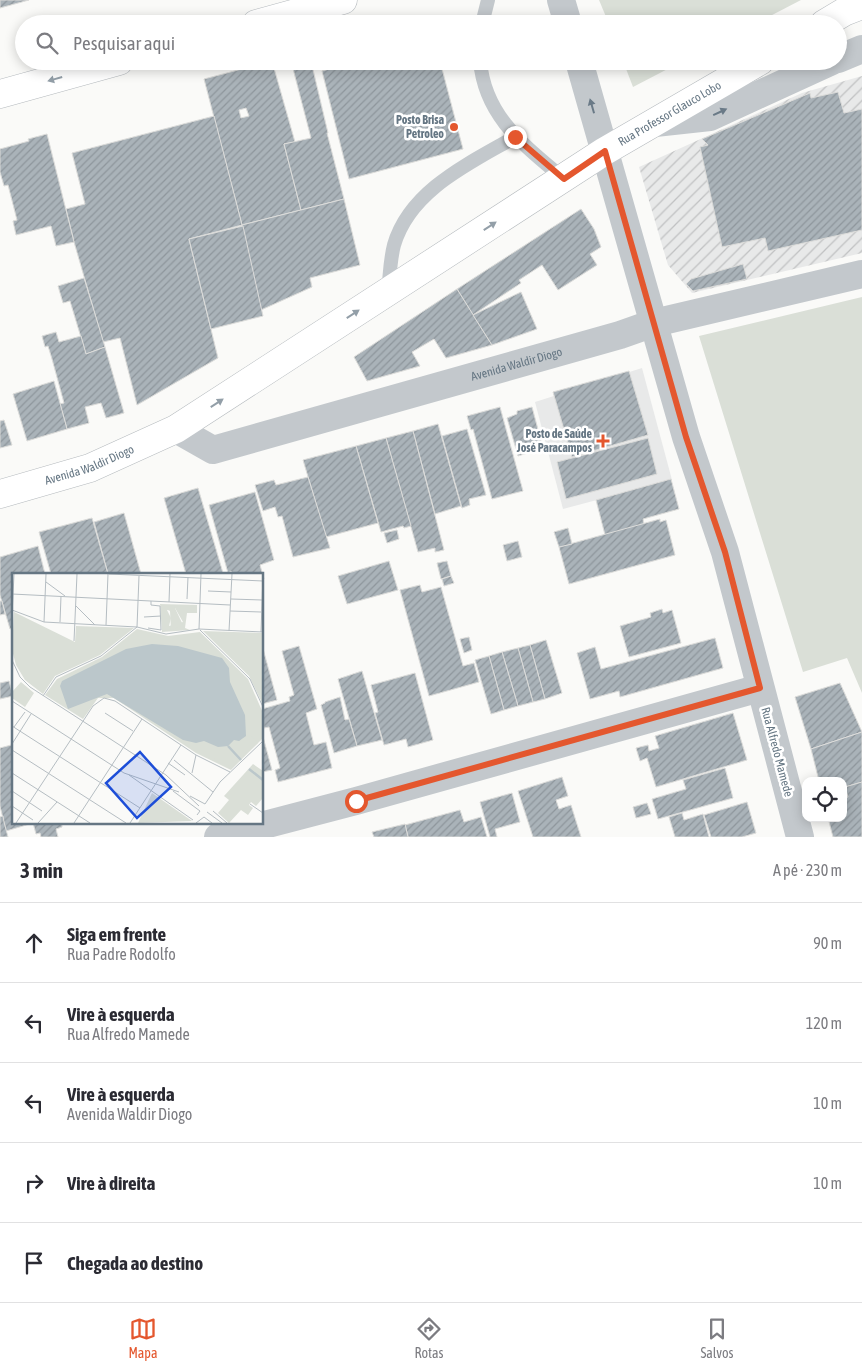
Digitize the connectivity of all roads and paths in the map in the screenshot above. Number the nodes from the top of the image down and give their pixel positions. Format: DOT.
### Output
graph roads {
  1 [pos="343,0"];
  2 [pos="488,0"];
  3 [pos="561,0"];
  4 [pos="862,5"];
  5 [pos="289,15"];
  6 [pos="484,15"];
  7 [pos="565,15"];
  8 [pos="839,15"];
  9 [pos="862,49"];
  10 [pos="847,55"];
  11 [pos="87,70"];
  12 [pos="481,70"];
  13 [pos="582,70"];
  14 [pos="745,70"];
  15 [pos="812,70"];
  16 [pos="0,94"];
  17 [pos="655,123"];
  18 [pos="515,137"];
  19 [pos="605,151"];
  20 [pos="564,179"];
  21 [pos="862,274"];
  22 [pos="388,291"];
  23 [pos="654,323"];
  24 [pos="176,429"];
  25 [pos="0,494"];
  26 [pos="760,688"];
  27 [pos="218,837"];
  28 [pos="800,837"];
  1 -- 5 [label="main road"];
  2 -- 6 [label="lane"];
  3 -- 7 [label="street"];
  4 -- 8 [label="main road"];
  9 -- 10 [label="street"];
  11 -- 16 [label="main road, one-way"];
  12 -- 18 [label="lane"];
  19 -- 13 [label="street, Rua Alfredo Mamede, one-way"];
  14 -- 17 [label="main road, Rua Professor Glauco Lobo"];
  17 -- 15 [label="street, one-way"];
  17 -- 19 [label="main road, Rua Professor Glauco Lobo"];
  18 -- 20 [label="lane"];
  18 -- 22 [label="lane"];
  19 -- 20 [label="main road, Avenida Waldir Diogo"];
  19 -- 23 [label="street, Rua Alfredo Mamede"];
  22 -- 20 [label="main road, Avenida Waldir Diogo, one-way"];
  21 -- 23 [label="street, Avenida Waldir Diogo"];
  24 -- 22 [label="main road, Avenida Waldir Diogo, one-way"];
  23 -- 24 [label="street, Avenida Waldir Diogo"];
  23 -- 26 [label="street, Rua Alfredo Mamede"];
  24 -- 25 [label="main road, Avenida Waldir Diogo"];
  26 -- 27 [label="street"];
  26 -- 28 [label="street, Rua Alfredo Mamede"];
}
